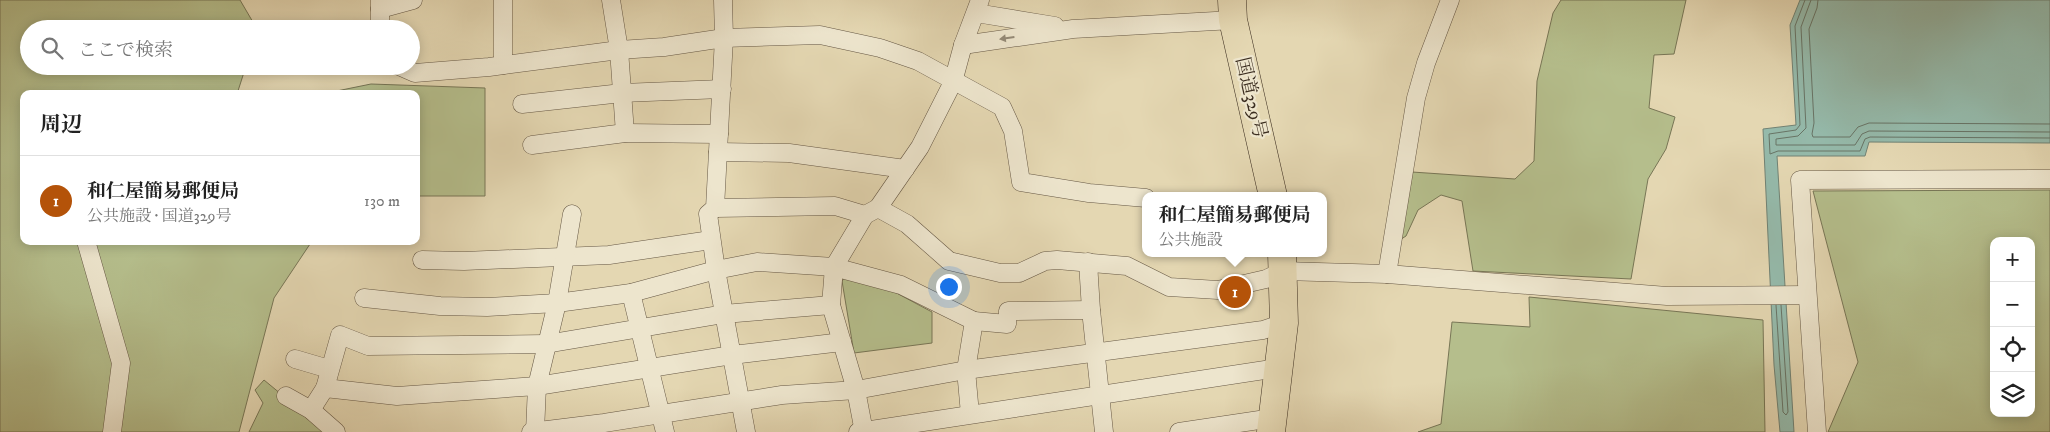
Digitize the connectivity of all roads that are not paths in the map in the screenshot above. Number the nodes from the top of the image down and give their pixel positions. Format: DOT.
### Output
graph roads {
  1 [pos="413,0"];
  2 [pos="503,0"];
  3 [pos="611,0"];
  4 [pos="723,0"];
  5 [pos="1450,0"];
  6 [pos="380,4"];
  7 [pos="978,6"];
  8 [pos="1232,10"];
  9 [pos="380,20"];
  10 [pos="1073,29"];
  11 [pos="724,38"];
  12 [pos="963,45"];
  13 [pos="619,50"];
  14 [pos="503,65"];
  15 [pos="420,72"];
  16 [pos="953,82"];
  17 [pos="722,88"];
  18 [pos="622,93"];
  19 [pos="522,104"];
  20 [pos="625,133"];
  21 [pos="719,134"];
  22 [pos="532,146"];
  23 [pos="718,152"];
  24 [pos="906,168"];
  25 [pos="2050,178"];
  26 [pos="1272,192"];
  27 [pos="1142,198"];
  28 [pos="716,208"];
  29 [pos="872,212"];
  30 [pos="572,214"];
  31 [pos="712,240"];
  32 [pos="87,245"];
  33 [pos="564,257"];
  34 [pos="422,260"];
  35 [pos="1088,262"];
  36 [pos="1282,262"];
  37 [pos="834,267"];
  38 [pos="716,270"];
  39 [pos="1387,274"];
  40 [pos="631,293"];
  41 [pos="1807,295"];
  42 [pos="364,298"];
  43 [pos="556,303"];
  44 [pos="831,305"];
  45 [pos="1091,310"];
  46 [pos="724,314"];
  47 [pos="974,321"];
  48 [pos="1284,323"];
  49 [pos="639,328"];
  50 [pos="842,342"];
  51 [pos="546,344"];
  52 [pos="1096,352"];
  53 [pos="732,355"];
  54 [pos="295,359"];
  55 [pos="650,368"];
  56 [pos="1278,368"];
  57 [pos="329,369"];
  58 [pos="966,370"];
  59 [pos="537,386"];
  60 [pos="325,388"];
  61 [pos="856,390"];
  62 [pos="286,396"];
  63 [pos="1101,396"];
  64 [pos="740,403"];
  65 [pos="311,410"];
  66 [pos="661,415"];
  67 [pos="965,421"];
  68 [pos="1272,425"];
  69 [pos="112,432"];
  70 [pos="336,432"];
  71 [pos="531,432"];
  72 [pos="535,432"];
  73 [pos="665,432"];
  74 [pos="746,432"];
  75 [pos="862,432"];
  76 [pos="1104,432"];
  77 [pos="1179,432"];
  78 [pos="1817,432"];
  1 -- 6 [label="street"];
  2 -- 14 [label="street"];
  3 -- 13 [label="street"];
  4 -- 11 [label="street"];
  5 -- 39 [label="street"];
  6 -- 9 [label="street"];
  7 -- 10 [label="street"];
  7 -- 12 [label="street"];
  8 -- 10 [label="street"];
  8 -- 26 [label="highway, 国道329号"];
  10 -- 12 [label="street, one-way"];
  11 -- 13 [label="street"];
  11 -- 16 [label="street"];
  11 -- 17 [label="street"];
  12 -- 16 [label="street"];
  13 -- 14 [label="street"];
  13 -- 18 [label="street"];
  14 -- 15 [label="street"];
  16 -- 24 [label="street"];
  16 -- 27 [label="street"];
  17 -- 18 [label="street"];
  17 -- 21 [label="street"];
  18 -- 19 [label="street"];
  18 -- 20 [label="street"];
  20 -- 21 [label="street"];
  20 -- 22 [label="street"];
  21 -- 23 [label="street"];
  23 -- 24 [label="street"];
  23 -- 28 [label="street"];
  24 -- 29 [label="street"];
  25 -- 41 [label="street"];
  28 -- 29 [label="street"];
  28 -- 31 [label="street"];
  29 -- 35 [label="street"];
  29 -- 37 [label="street"];
  30 -- 33 [label="street"];
  31 -- 33 [label="street"];
  31 -- 38 [label="street"];
  32 -- 69 [label="street"];
  33 -- 34 [label="street"];
  33 -- 43 [label="street"];
  35 -- 36 [label="street"];
  35 -- 45 [label="street"];
  36 -- 39 [label="street"];
  36 -- 48 [label="highway"];
  37 -- 38 [label="street"];
  37 -- 44 [label="street"];
  37 -- 47 [label="street"];
  38 -- 40 [label="street"];
  38 -- 46 [label="street"];
  39 -- 41 [label="street"];
  40 -- 43 [label="street"];
  40 -- 49 [label="street"];
  41 -- 78 [label="street"];
  42 -- 43 [label="street"];
  43 -- 51 [label="street"];
  44 -- 46 [label="street"];
  44 -- 50 [label="street"];
  45 -- 47 [label="street"];
  45 -- 52 [label="street"];
  46 -- 49 [label="street"];
  46 -- 53 [label="street"];
  47 -- 58 [label="street"];
  48 -- 52 [label="street"];
  48 -- 56 [label="highway"];
  49 -- 51 [label="street"];
  49 -- 55 [label="street"];
  50 -- 53 [label="street"];
  50 -- 61 [label="street"];
  51 -- 57 [label="street"];
  51 -- 59 [label="street"];
  52 -- 58 [label="street"];
  52 -- 63 [label="street"];
  53 -- 55 [label="street"];
  53 -- 64 [label="street"];
  54 -- 57 [label="street"];
  55 -- 59 [label="street"];
  55 -- 66 [label="street"];
  56 -- 63 [label="street"];
  56 -- 68 [label="highway"];
  57 -- 60 [label="street"];
  58 -- 61 [label="street"];
  58 -- 67 [label="street"];
  59 -- 60 [label="street"];
  59 -- 72 [label="street"];
  60 -- 65 [label="street"];
  61 -- 64 [label="street"];
  61 -- 75 [label="street"];
  62 -- 65 [label="street"];
  63 -- 67 [label="street"];
  63 -- 76 [label="street"];
  64 -- 66 [label="street"];
  64 -- 74 [label="street"];
  65 -- 70 [label="street"];
  66 -- 72 [label="street"];
  66 -- 73 [label="street"];
  67 -- 75 [label="street"];
  68 -- 77 [label="street"];
  71 -- 72 [label="street"];
}
